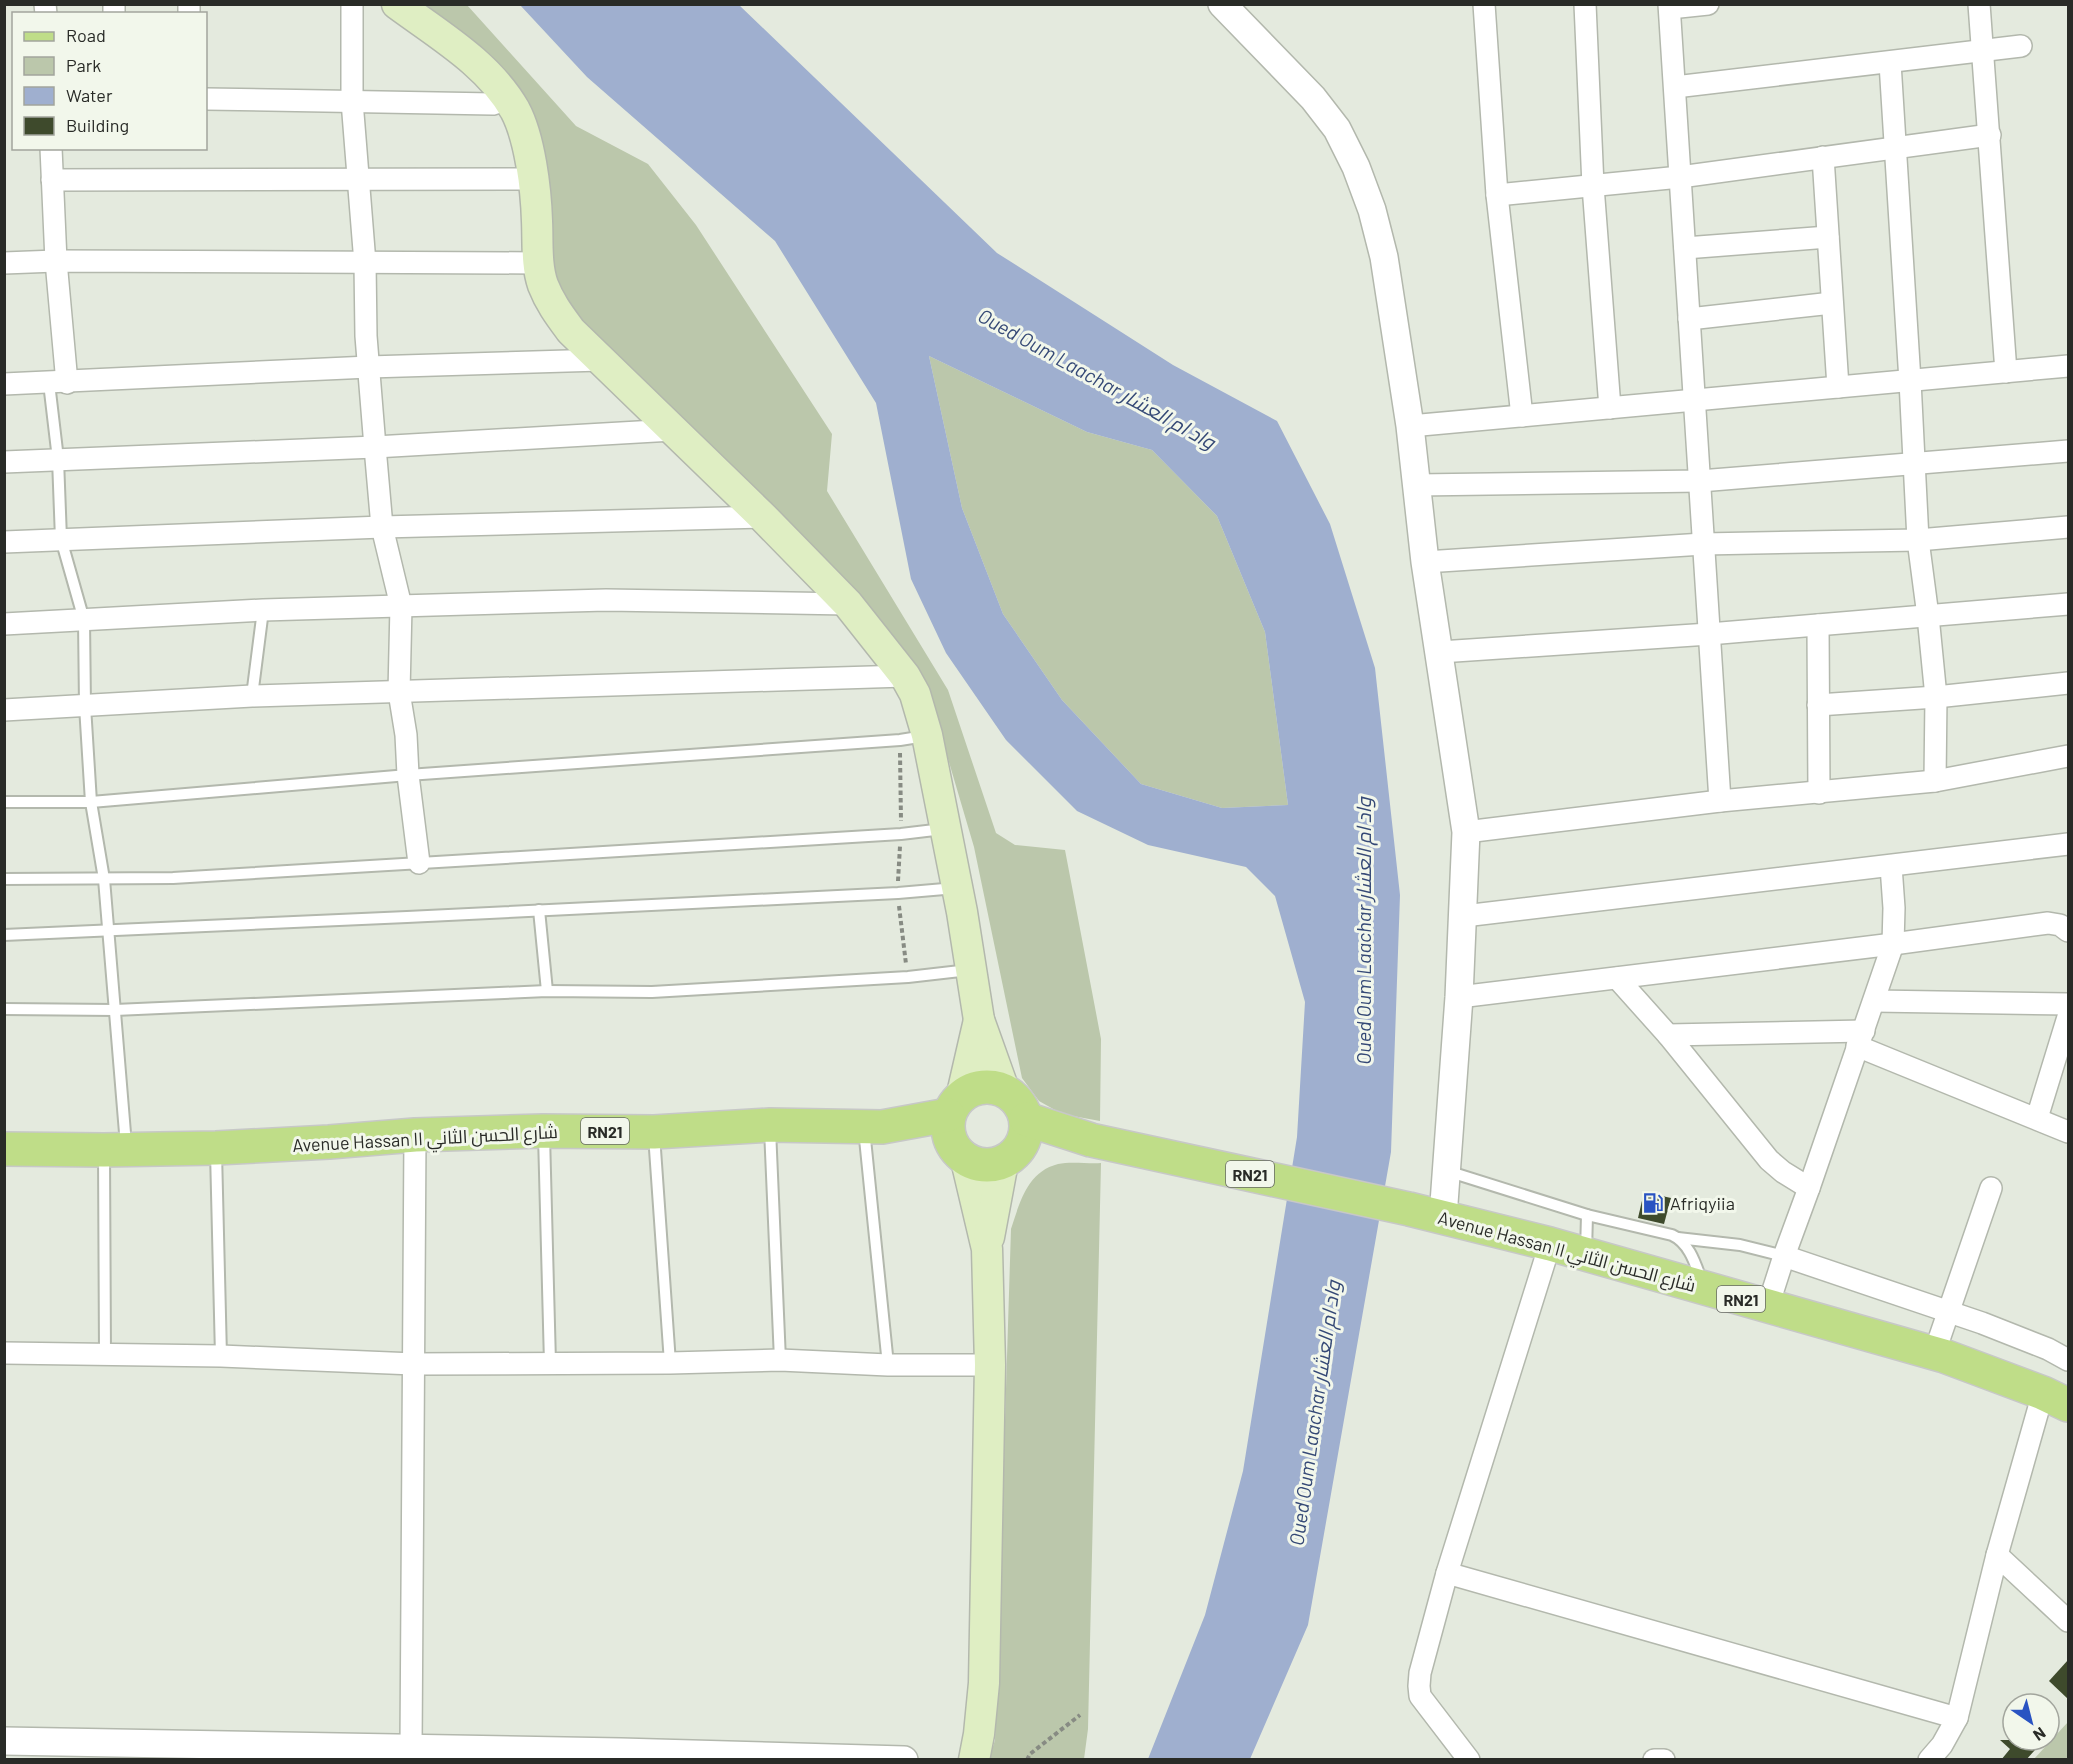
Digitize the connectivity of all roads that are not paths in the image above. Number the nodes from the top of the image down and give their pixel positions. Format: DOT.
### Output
graph roads {
  1 [pos="352,4"];
  2 [pos="397,4"];
  3 [pos="1222,4"];
  4 [pos="1484,4"];
  5 [pos="1585,4"];
  6 [pos="1708,4"];
  7 [pos="1979,4"];
  8 [pos="1670,6"];
  9 [pos="2021,46"];
  10 [pos="1983,52"];
  11 [pos="1890,63"];
  12 [pos="1675,87"];
  13 [pos="207,99"];
  14 [pos="508,99"];
  15 [pos="352,101"];
  16 [pos="1990,135"];
  17 [pos="1896,147"];
  18 [pos="51,150"];
  19 [pos="1823,158"];
  20 [pos="1680,177"];
  21 [pos="358,179"];
  22 [pos="533,179"];
  23 [pos="52,180"];
  24 [pos="1593,186"];
  25 [pos="1497,195"];
  26 [pos="1828,237"];
  27 [pos="1685,248"];
  28 [pos="56,261"];
  29 [pos="4,263"];
  30 [pos="365,263"];
  31 [pos="538,263"];
  32 [pos="1832,303"];
  33 [pos="1689,319"];
  34 [pos="601,360"];
  35 [pos="2068,366"];
  36 [pos="369,367"];
  37 [pos="2006,372"];
  38 [pos="1910,381"];
  39 [pos="58,383"];
  40 [pos="4,384"];
  41 [pos="1838,387"];
  42 [pos="1694,400"];
  43 [pos="1610,408"];
  44 [pos="1522,416"];
  45 [pos="1410,426"];
  46 [pos="673,430"];
  47 [pos="375,447"];
  48 [pos="2068,451"];
  49 [pos="58,459"];
  50 [pos="4,462"];
  51 [pos="1914,464"];
  52 [pos="1700,482"];
  53 [pos="1417,485"];
  54 [pos="764,517"];
  55 [pos="382,527"];
  56 [pos="2068,527"];
  57 [pos="61,539"];
  58 [pos="1918,540"];
  59 [pos="4,542"];
  60 [pos="1703,543"];
  61 [pos="1425,562"];
  62 [pos="848,604"];
  63 [pos="2068,604"];
  64 [pos="400,606"];
  65 [pos="263,610"];
  66 [pos="1928,616"];
  67 [pos="84,620"];
  68 [pos="4,624"];
  69 [pos="1818,625"];
  70 [pos="1709,634"];
  71 [pos="1440,652"];
  72 [pos="905,676"];
  73 [pos="2068,683"];
  74 [pos="399,692"];
  75 [pos="252,696"];
  76 [pos="1936,697"];
  77 [pos="1818,705"];
  78 [pos="85,706"];
  79 [pos="4,710"];
  80 [pos="914,738"];
  81 [pos="2068,756"];
  82 [pos="408,775"];
  83 [pos="1935,781"];
  84 [pos="1819,793"];
  85 [pos="1720,801"];
  86 [pos="4,802"];
  87 [pos="91,802"];
  88 [pos="946,829"];
  89 [pos="1466,832"];
  90 [pos="2068,844"];
  91 [pos="419,863"];
  92 [pos="1892,866"];
  93 [pos="4,879"];
  94 [pos="104,879"];
  95 [pos="956,888"];
  96 [pos="539,910"];
  97 [pos="1464,916"];
  98 [pos="107,930"];
  99 [pos="2068,931"];
  100 [pos="4,934"];
  101 [pos="1893,944"];
  102 [pos="972,969"];
  103 [pos="1617,978"];
  104 [pos="547,991"];
  105 [pos="1459,997"];
  106 [pos="1874,1001"];
  107 [pos="2068,1004"];
  108 [pos="4,1009"];
  109 [pos="115,1010"];
  110 [pos="2068,1017"];
  111 [pos="979,1020"];
  112 [pos="1668,1035"];
  113 [pos="1860,1038"];
  114 [pos="1004,1090"];
  115 [pos="955,1104"];
  116 [pos="2037,1118"];
  117 [pos="1026,1119"];
  118 [pos="770,1125"];
  119 [pos="873,1127"];
  120 [pos="543,1131"];
  121 [pos="654,1132"];
  122 [pos="2068,1132"];
  123 [pos="415,1135"];
  124 [pos="1091,1140"];
  125 [pos="216,1148"];
  126 [pos="4,1149"];
  127 [pos="115,1150"];
  128 [pos="961,1156"];
  129 [pos="1010,1156"];
  130 [pos="1446,1170"];
  131 [pos="1809,1188"];
  132 [pos="1992,1188"];
  133 [pos="1587,1215"];
  134 [pos="1443,1217"];
  135 [pos="1678,1238"];
  136 [pos="1550,1244"];
  137 [pos="987,1249"];
  138 [pos="1586,1254"];
  139 [pos="1784,1256"];
  140 [pos="1704,1288"];
  141 [pos="1768,1306"];
  142 [pos="1949,1313"];
  143 [pos="4,1353"];
  144 [pos="1934,1353"];
  145 [pos="105,1354"];
  146 [pos="220,1356"];
  147 [pos="780,1360"];
  148 [pos="2068,1360"];
  149 [pos="550,1362"];
  150 [pos="670,1363"];
  151 [pos="414,1364"];
  152 [pos="888,1365"];
  153 [pos="990,1365"];
  154 [pos="2056,1399"];
  155 [pos="1997,1555"];
  156 [pos="1448,1573"];
  157 [pos="2068,1621"];
  158 [pos="1957,1718"];
  159 [pos="4,1741"];
  160 [pos="411,1748"];
  161 [pos="50,1751"];
  162 [pos="622,1756"];
  163 [pos="904,1760"];
  164 [pos="974,1760"];
  165 [pos="1469,1760"];
  166 [pos="1654,1760"];
  167 [pos="1664,1760"];
  168 [pos="1929,1760"];
  1 -- 15 [label="street"];
  2 -- 14 [label="main road"];
  3 -- 45 [label="street"];
  4 -- 25 [label="street"];
  5 -- 24 [label="street"];
  6 -- 8 [label="street"];
  7 -- 10 [label="street"];
  8 -- 12 [label="street"];
  9 -- 10 [label="street"];
  10 -- 11 [label="street"];
  10 -- 16 [label="street"];
  11 -- 12 [label="street"];
  11 -- 17 [label="street"];
  12 -- 20 [label="street"];
  13 -- 15 [label="street"];
  14 -- 15 [label="street"];
  14 -- 22 [label="main road"];
  15 -- 21 [label="street"];
  16 -- 17 [label="street"];
  16 -- 37 [label="street"];
  17 -- 19 [label="street"];
  17 -- 38 [label="street"];
  18 -- 23 [label="street"];
  19 -- 20 [label="street"];
  19 -- 26 [label="street"];
  20 -- 24 [label="street"];
  20 -- 27 [label="street"];
  21 -- 22 [label="street"];
  21 -- 23 [label="street"];
  21 -- 30 [label="street"];
  22 -- 31 [label="main road"];
  23 -- 28 [label="street"];
  24 -- 25 [label="street"];
  24 -- 43 [label="street"];
  25 -- 44 [label="street"];
  26 -- 27 [label="street"];
  26 -- 32 [label="street"];
  27 -- 33 [label="street"];
  28 -- 29 [label="street"];
  28 -- 30 [label="street"];
  28 -- 39 [label="street"];
  30 -- 31 [label="street"];
  30 -- 36 [label="street"];
  31 -- 34 [label="main road"];
  32 -- 33 [label="street"];
  32 -- 41 [label="street"];
  33 -- 42 [label="street"];
  34 -- 36 [label="street"];
  34 -- 46 [label="main road"];
  35 -- 37 [label="street"];
  36 -- 39 [label="street"];
  36 -- 47 [label="street"];
  37 -- 38 [label="street"];
  38 -- 41 [label="street"];
  38 -- 51 [label="street"];
  39 -- 40 [label="street"];
  39 -- 49 [label="lane"];
  41 -- 42 [label="street"];
  42 -- 43 [label="street"];
  42 -- 52 [label="street"];
  43 -- 44 [label="street"];
  44 -- 45 [label="street"];
  45 -- 53 [label="street"];
  46 -- 47 [label="street"];
  46 -- 54 [label="main road"];
  47 -- 49 [label="street"];
  47 -- 55 [label="street"];
  48 -- 51 [label="street"];
  49 -- 50 [label="street"];
  49 -- 57 [label="lane"];
  51 -- 52 [label="street"];
  51 -- 58 [label="street"];
  52 -- 53 [label="street"];
  52 -- 60 [label="street"];
  53 -- 61 [label="street"];
  54 -- 55 [label="street"];
  54 -- 62 [label="main road"];
  55 -- 57 [label="street"];
  55 -- 64 [label="street"];
  56 -- 58 [label="street"];
  57 -- 59 [label="street"];
  57 -- 67 [label="lane"];
  58 -- 60 [label="street"];
  58 -- 66 [label="street"];
  60 -- 61 [label="street"];
  60 -- 70 [label="street"];
  61 -- 71 [label="street"];
  62 -- 64 [label="street"];
  62 -- 72 [label="main road"];
  63 -- 66 [label="street"];
  64 -- 65 [label="street"];
  64 -- 74 [label="street"];
  65 -- 67 [label="street"];
  65 -- 75 [label="lane"];
  66 -- 69 [label="street"];
  66 -- 76 [label="street"];
  67 -- 68 [label="street"];
  67 -- 78 [label="lane"];
  69 -- 70 [label="street"];
  69 -- 77 [label="street"];
  70 -- 71 [label="street"];
  70 -- 85 [label="street"];
  71 -- 89 [label="street"];
  72 -- 74 [label="street"];
  72 -- 80 [label="main road"];
  73 -- 76 [label="street"];
  74 -- 75 [label="street"];
  74 -- 82 [label="street"];
  75 -- 78 [label="street"];
  76 -- 77 [label="street"];
  76 -- 83 [label="street"];
  77 -- 84 [label="street"];
  78 -- 79 [label="street"];
  78 -- 87 [label="lane"];
  80 -- 82 [label="lane"];
  80 -- 88 [label="main road"];
  81 -- 83 [label="street"];
  82 -- 87 [label="lane"];
  82 -- 91 [label="street"];
  83 -- 84 [label="street"];
  84 -- 85 [label="street"];
  85 -- 89 [label="street"];
  86 -- 87 [label="lane"];
  87 -- 94 [label="lane"];
  88 -- 91 [label="lane"];
  88 -- 95 [label="main road"];
  89 -- 97 [label="street"];
  90 -- 92 [label="street"];
  91 -- 94 [label="lane"];
  92 -- 97 [label="street"];
  92 -- 101 [label="street"];
  93 -- 94 [label="lane"];
  94 -- 98 [label="lane"];
  95 -- 96 [label="lane"];
  95 -- 102 [label="main road"];
  96 -- 98 [label="lane"];
  96 -- 104 [label="lane"];
  97 -- 105 [label="street"];
  98 -- 100 [label="lane"];
  98 -- 109 [label="lane"];
  99 -- 101 [label="street"];
  101 -- 103 [label="street"];
  101 -- 106 [label="street"];
  102 -- 104 [label="lane"];
  102 -- 111 [label="main road"];
  103 -- 105 [label="street"];
  103 -- 112 [label="street"];
  104 -- 109 [label="lane"];
  105 -- 130 [label="street"];
  106 -- 107 [label="street"];
  106 -- 113 [label="street"];
  108 -- 109 [label="lane"];
  109 -- 127 [label="lane"];
  110 -- 116 [label="street"];
  111 -- 114 [label="main road"];
  111 -- 115 [label="main road"];
  112 -- 113 [label="street"];
  112 -- 131 [label="street"];
  113 -- 116 [label="street"];
  113 -- 131 [label="street"];
  114 -- 115 [label="main road, Avenue Hassan II شارع الحسن الثاني / RN21"];
  114 -- 117 [label="main road"];
  115 -- 119 [label="main road, Avenue Hassan II شارع الحسن الثاني / RN21"];
  115 -- 128 [label="main road"];
  116 -- 122 [label="street"];
  117 -- 124 [label="main road, Avenue Hassan II شارع الحسن الثاني / RN21"];
  117 -- 129 [label="main road"];
  118 -- 119 [label="main road, Avenue Hassan II شارع الحسن الثاني / RN21"];
  118 -- 121 [label="main road, Avenue Hassan II شارع الحسن الثاني / RN21"];
  118 -- 147 [label="lane"];
  119 -- 128 [label="main road, Avenue Hassan II شارع الحسن الثاني / RN21"];
  119 -- 152 [label="lane"];
  120 -- 121 [label="main road, Avenue Hassan II شارع الحسن الثاني / RN21"];
  120 -- 123 [label="main road, Avenue Hassan II شارع الحسن الثاني / RN21"];
  120 -- 149 [label="lane"];
  121 -- 150 [label="lane"];
  123 -- 125 [label="main road, Avenue Hassan II شارع الحسن الثاني / RN21"];
  123 -- 151 [label="street"];
  124 -- 129 [label="main road, Avenue Hassan II شارع الحسن الثاني / RN21"];
  124 -- 134 [label="main road, Avenue Hassan II شارع الحسن الثاني / RN21"];
  125 -- 127 [label="main road, Avenue Hassan II شارع الحسن الثاني / RN21"];
  125 -- 146 [label="lane"];
  126 -- 127 [label="main road, Avenue Hassan II شارع الحسن الثاني / RN21"];
  127 -- 145 [label="lane"];
  128 -- 129 [label="main road, Avenue Hassan II شارع الحسن الثاني / RN21"];
  128 -- 137 [label="main road"];
  129 -- 137 [label="main road"];
  130 -- 133 [label="lane"];
  130 -- 134 [label="street"];
  131 -- 139 [label="street"];
  132 -- 142 [label="street"];
  133 -- 135 [label="lane"];
  133 -- 138 [label="lane"];
  134 -- 136 [label="main road, Avenue Hassan II شارع الحسن الثاني / RN21"];
  135 -- 139 [label="lane"];
  135 -- 140 [label="lane"];
  136 -- 138 [label="main road, Avenue Hassan II شارع الحسن الثاني / RN21"];
  136 -- 156 [label="street"];
  137 -- 153 [label="main road"];
  138 -- 140 [label="main road, Avenue Hassan II شارع الحسن الثاني / RN21"];
  139 -- 141 [label="street"];
  139 -- 142 [label="street"];
  140 -- 141 [label="main road, Avenue Hassan II شارع الحسن الثاني / RN21"];
  141 -- 144 [label="main road, Avenue Hassan II شارع الحسن الثاني / RN21"];
  142 -- 144 [label="street"];
  142 -- 148 [label="street"];
  143 -- 145 [label="street"];
  144 -- 154 [label="main road, Avenue Hassan II شارع الحسن الثاني / RN21"];
  145 -- 146 [label="street"];
  146 -- 151 [label="street"];
  147 -- 150 [label="street"];
  147 -- 152 [label="street"];
  149 -- 150 [label="street"];
  149 -- 151 [label="street"];
  151 -- 160 [label="street"];
  152 -- 153 [label="street"];
  153 -- 164 [label="main road"];
  154 -- 155 [label="street"];
  155 -- 157 [label="street"];
  155 -- 158 [label="street"];
  156 -- 158 [label="street"];
  156 -- 165 [label="street"];
  158 -- 168 [label="street"];
  159 -- 161 [label="street"];
  160 -- 161 [label="street"];
  160 -- 162 [label="street"];
  162 -- 163 [label="street"];
  166 -- 167 [label="street"];
}
